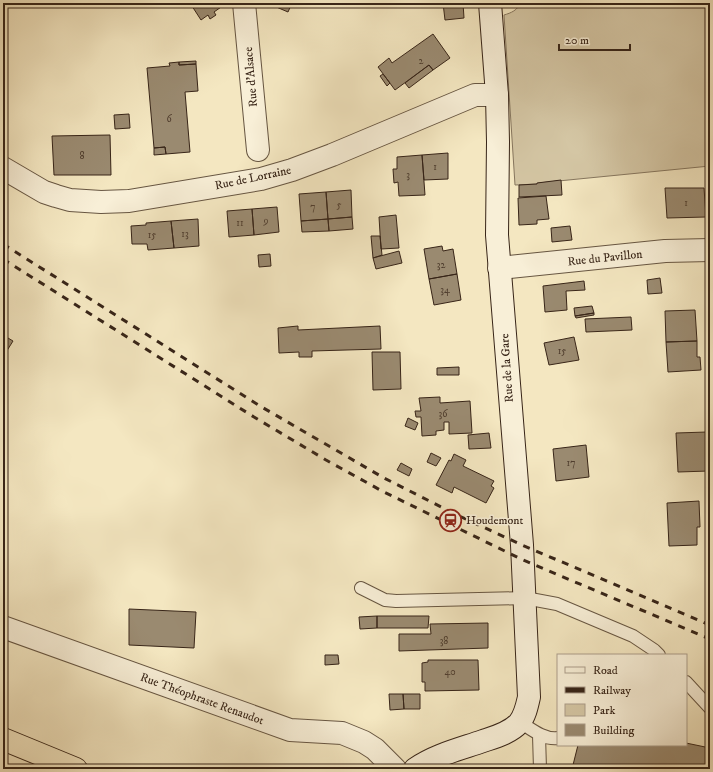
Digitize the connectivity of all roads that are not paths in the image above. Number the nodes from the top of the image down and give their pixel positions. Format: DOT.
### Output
graph roads {
  1 [pos="244,3"];
  2 [pos="490,3"];
  3 [pos="496,95"];
  4 [pos="258,150"];
  5 [pos="3,168"];
  6 [pos="710,250"];
  7 [pos="500,268"];
  8 [pos="361,588"];
  9 [pos="525,598"];
  10 [pos="3,627"];
  11 [pos="658,654"];
  12 [pos="687,683"];
  13 [pos="710,708"];
  14 [pos="516,725"];
  15 [pos="539,734"];
  16 [pos="557,738"];
  17 [pos="3,739"];
  18 [pos="76,769"];
  19 [pos="395,769"];
  20 [pos="415,769"];
  21 [pos="540,769"];
  1 -- 4 [label="street, Rue d'Alsace"];
  2 -- 3 [label="street, Rue de la Gare"];
  3 -- 5 [label="street, Rue de Lorraine"];
  3 -- 7 [label="street, Rue de la Gare"];
  6 -- 7 [label="street, Rue du Pavillon"];
  7 -- 9 [label="street, Rue de la Gare"];
  8 -- 9 [label="lane"];
  9 -- 11 [label="lane"];
  9 -- 14 [label="street, Rue de la Gare"];
  10 -- 19 [label="street, Rue Théophraste Renaudot"];
  12 -- 13 [label="lane"];
  14 -- 15 [label="lane"];
  14 -- 20 [label="street"];
  15 -- 16 [label="lane"];
  15 -- 21 [label="lane"];
  17 -- 18 [label="highway"];
}
